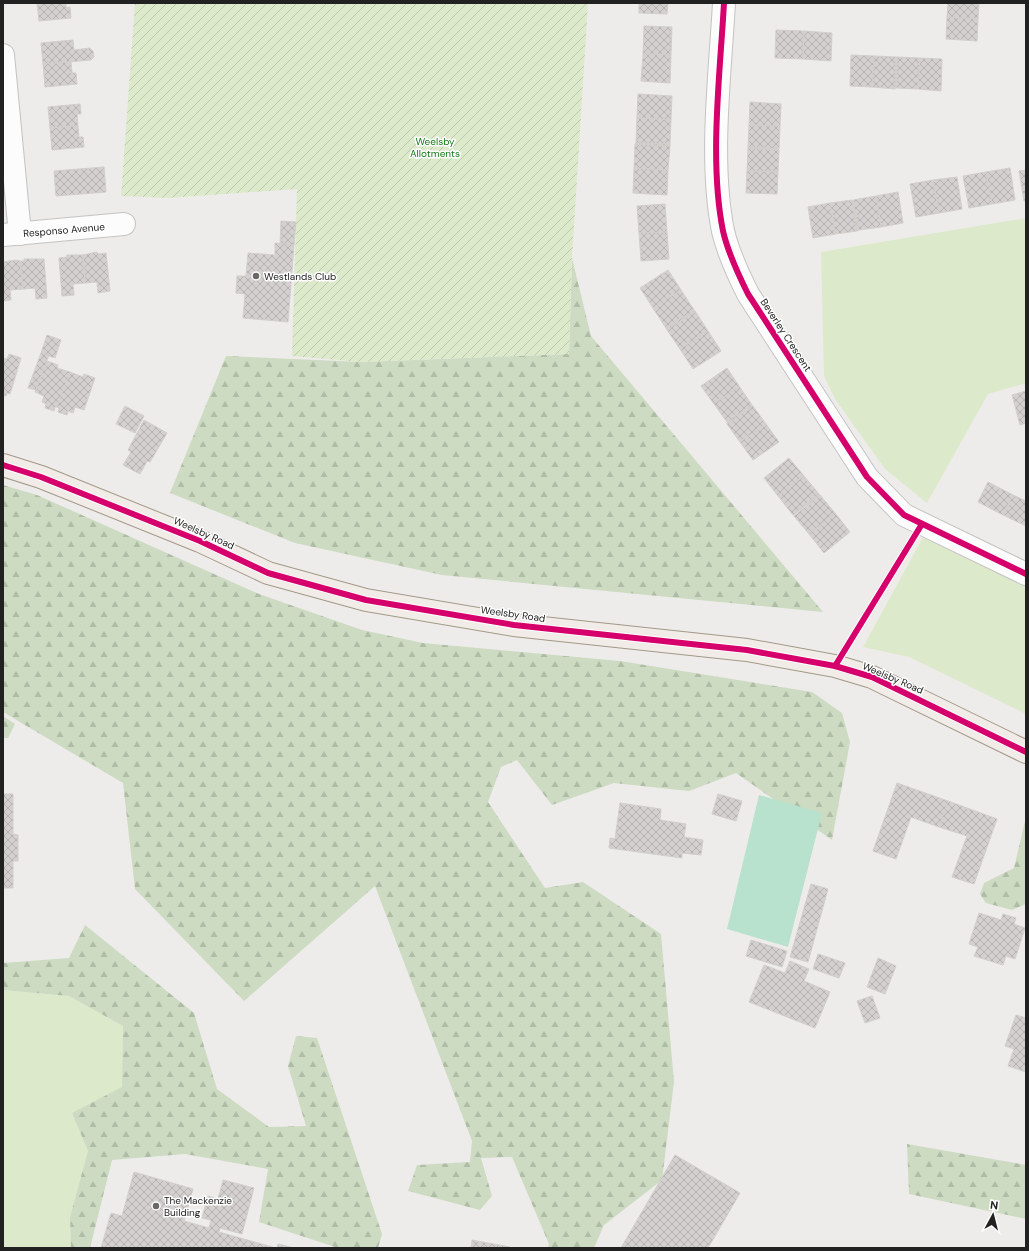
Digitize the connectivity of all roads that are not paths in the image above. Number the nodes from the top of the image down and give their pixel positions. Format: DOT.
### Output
graph roads {
  1 [pos="724,3"];
  2 [pos="3,55"];
  3 [pos="124,224"];
  4 [pos="11,235"];
  5 [pos="3,465"];
  6 [pos="1026,574"];
  7 [pos="1026,752"];
  1 -- 6 [label="street, Beverley Crescent"];
  2 -- 4 [label="street"];
  3 -- 4 [label="street, Responso Avenue"];
  5 -- 7 [label="main road, Weelsby Road"];
}
